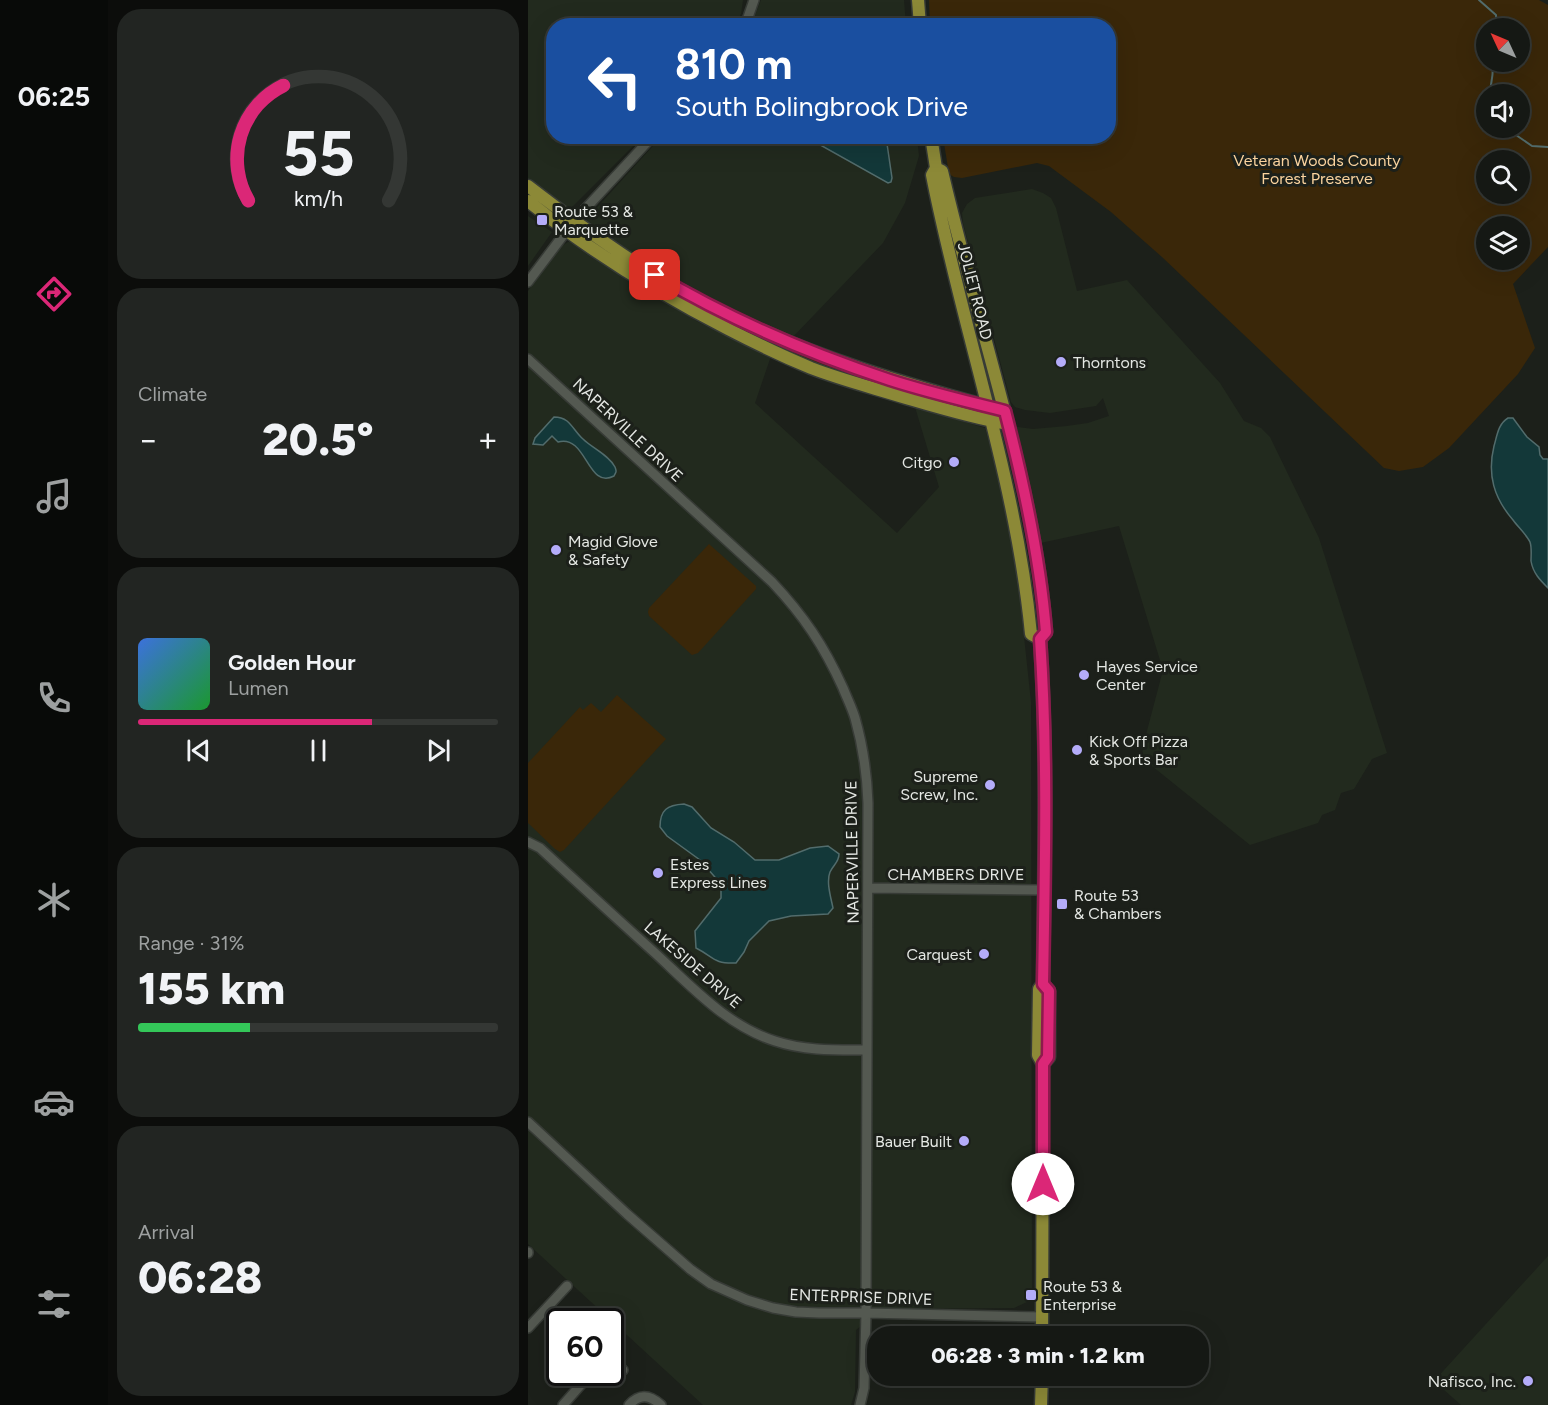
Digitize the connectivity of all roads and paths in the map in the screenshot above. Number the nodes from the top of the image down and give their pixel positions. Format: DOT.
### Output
graph roads {
  1 [pos="754,0"];
  2 [pos="918,0"];
  3 [pos="748,18"];
  4 [pos="919,18"];
  5 [pos="646,144"];
  6 [pos="932,144"];
  7 [pos="936,168"];
  8 [pos="528,186"];
  9 [pos="528,201"];
  10 [pos="570,226"];
  11 [pos="528,282"];
  12 [pos="528,359"];
  13 [pos="987,407"];
  14 [pos="1006,418"];
  15 [pos="991,421"];
  16 [pos="1040,639"];
  17 [pos="528,842"];
  18 [pos="868,888"];
  19 [pos="1044,890"];
  20 [pos="866,1050"];
  21 [pos="528,1122"];
  22 [pos="567,1286"];
  23 [pos="866,1313"];
  24 [pos="1042,1317"];
  25 [pos="1042,1326"];
  26 [pos="528,1328"];
  27 [pos="579,1386"];
  28 [pos="1042,1386"];
  29 [pos="563,1405"];
  30 [pos="629,1405"];
  31 [pos="661,1405"];
  32 [pos="860,1405"];
  33 [pos="1041,1405"];
  1 -- 3 [label="street"];
  2 -- 4 [label="main road"];
  5 -- 10 [label="street"];
  6 -- 7 [label="main road, JOLIET ROAD"];
  7 -- 13 [label="main road, JOLIET ROAD"];
  7 -- 14 [label="main road, JOLIET ROAD"];
  8 -- 10 [label="main road"];
  9 -- 10 [label="main road"];
  10 -- 11 [label="street"];
  10 -- 13 [label="main road"];
  10 -- 15 [label="main road"];
  12 -- 18 [label="street, NAPERVILLE DRIVE"];
  13 -- 14 [label="main road"];
  13 -- 15 [label="main road, JOLIET ROAD"];
  14 -- 15 [label="main road"];
  14 -- 16 [label="main road, JOLIET ROAD"];
  15 -- 16 [label="main road, JOLIET ROAD"];
  16 -- 19 [label="main road"];
  17 -- 20 [label="street, LAKESIDE DRIVE"];
  18 -- 19 [label="street, CHAMBERS DRIVE"];
  18 -- 20 [label="street, NAPERVILLE DRIVE"];
  19 -- 24 [label="main road"];
  20 -- 23 [label="street, NAPERVILLE DRIVE"];
  21 -- 23 [label="street, ENTERPRISE DRIVE"];
  22 -- 26 [label="street"];
  23 -- 24 [label="street, ENTERPRISE DRIVE"];
  23 -- 32 [label="street, NAPERVILLE DRIVE"];
  24 -- 25 [label="main road"];
  27 -- 29 [label="street"];
  28 -- 33 [label="main road"];
  30 -- 31 [label="street"];
}
